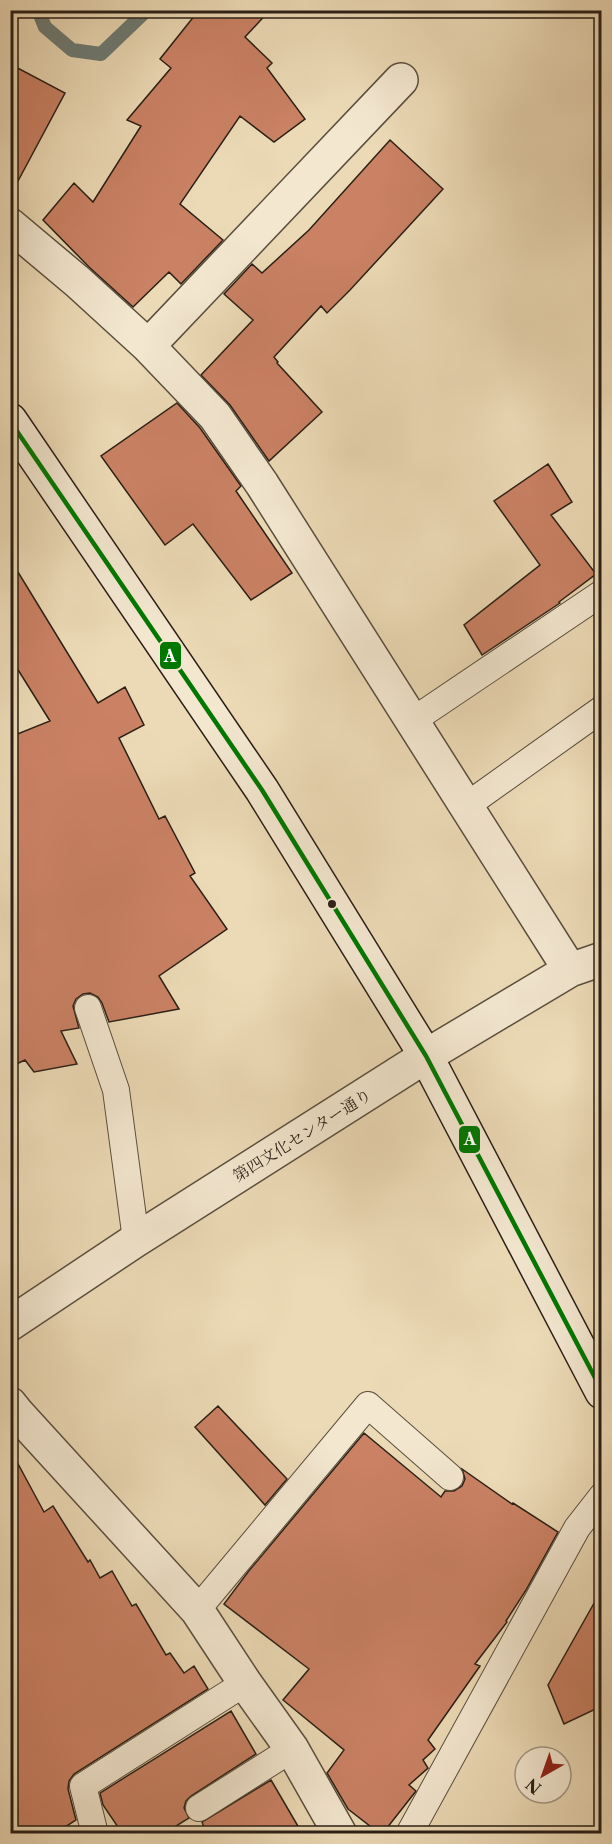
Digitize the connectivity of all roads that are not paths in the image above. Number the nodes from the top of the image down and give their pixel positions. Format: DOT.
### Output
graph roads {
  1 [pos="401,80"];
  2 [pos="10,225"];
  3 [pos="148,346"];
  4 [pos="10,420"];
  5 [pos="602,593"];
  6 [pos="602,709"];
  7 [pos="412,721"];
  8 [pos="466,806"];
  9 [pos="602,959"];
  10 [pos="570,970"];
  11 [pos="88,1008"];
  12 [pos="426,1056"];
  13 [pos="136,1240"];
  14 [pos="10,1324"];
  15 [pos="602,1392"];
  16 [pos="10,1404"];
  17 [pos="450,1477"];
  18 [pos="602,1496"];
  19 [pos="197,1610"];
  20 [pos="245,1683"];
  21 [pos="292,1749"];
  22 [pos="199,1808"];
  23 [pos="95,1833"];
  24 [pos="338,1833"];
  25 [pos="409,1833"];
  1 -- 3 [label="street"];
  2 -- 3 [label="street"];
  3 -- 7 [label="street"];
  4 -- 12 [label="street"];
  5 -- 7 [label="lane"];
  6 -- 8 [label="lane"];
  7 -- 8 [label="street"];
  8 -- 10 [label="street"];
  9 -- 10 [label="street, 第四文化センター通り"];
  10 -- 12 [label="street, 第四文化センター通り"];
  11 -- 13 [label="lane"];
  12 -- 13 [label="street, 第四文化センター通り"];
  12 -- 15 [label="street"];
  13 -- 14 [label="street, 第四文化センター通り"];
  16 -- 19 [label="street"];
  17 -- 19 [label="lane"];
  18 -- 25 [label="lane"];
  19 -- 20 [label="street"];
  20 -- 21 [label="street"];
  20 -- 23 [label="lane"];
  21 -- 22 [label="lane"];
  21 -- 24 [label="street"];
}
